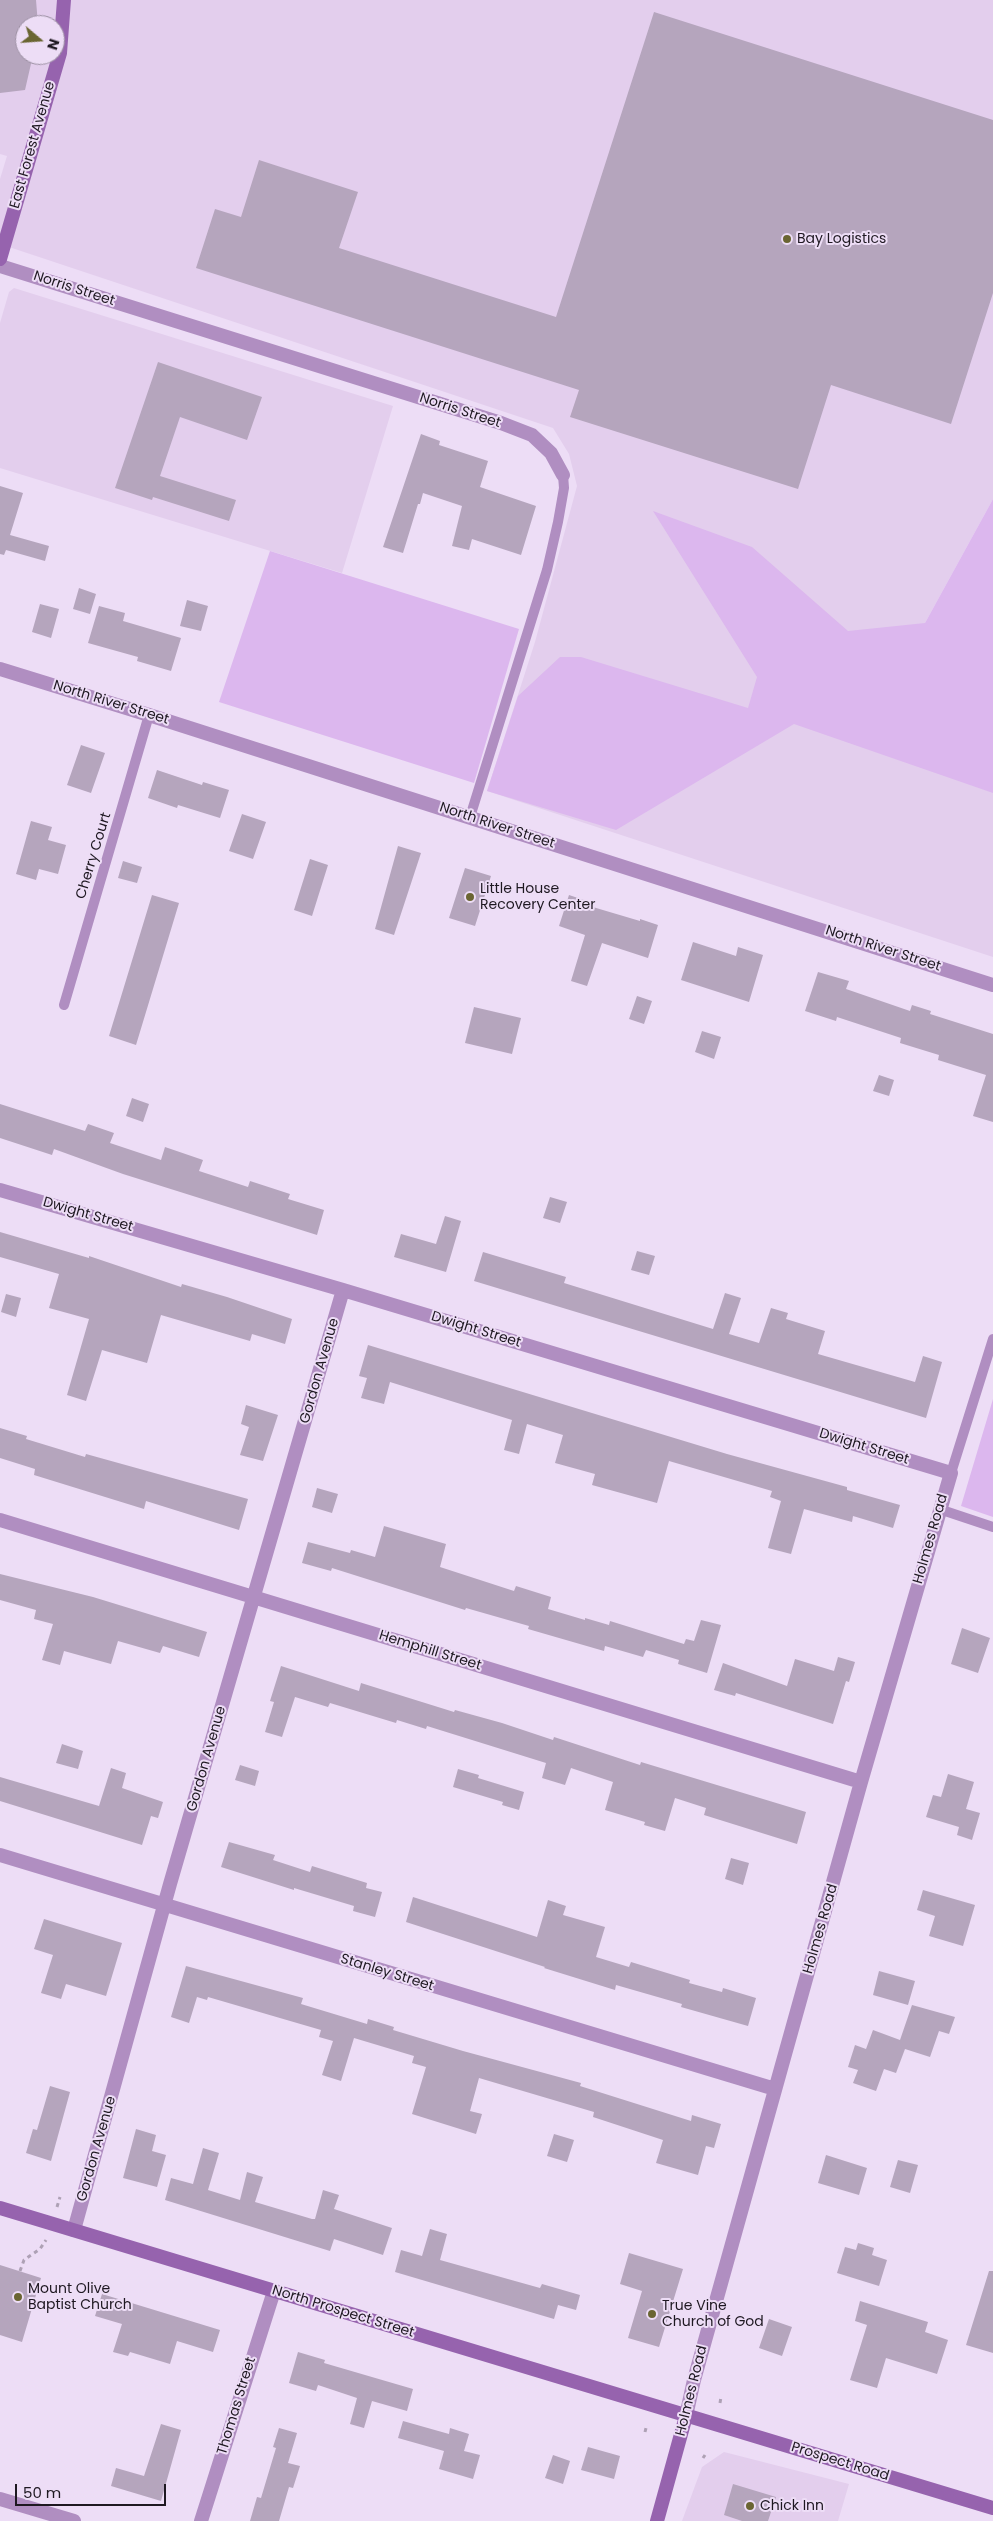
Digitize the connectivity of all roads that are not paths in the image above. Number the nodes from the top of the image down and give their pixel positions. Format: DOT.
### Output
graph roads {
  1 [pos="64,0"];
  2 [pos="0,259"];
  3 [pos="0,266"];
  4 [pos="563,475"];
  5 [pos="0,669"];
  6 [pos="149,714"];
  7 [pos="470,817"];
  8 [pos="993,985"];
  9 [pos="64,1005"];
  10 [pos="0,1190"];
  11 [pos="343,1290"];
  12 [pos="993,1339"];
  13 [pos="951,1474"];
  14 [pos="940,1509"];
  15 [pos="0,1520"];
  16 [pos="993,1527"];
  17 [pos="254,1598"];
  18 [pos="861,1782"];
  19 [pos="0,1856"];
  20 [pos="164,1906"];
  21 [pos="775,2089"];
  22 [pos="0,2208"];
  23 [pos="74,2230"];
  24 [pos="274,2291"];
  25 [pos="686,2416"];
  26 [pos="0,2499"];
  27 [pos="993,2508"];
  28 [pos="74,2521"];
  29 [pos="201,2521"];
  30 [pos="657,2521"];
  1 -- 2 [label="main road, East Forest Avenue"];
  3 -- 4 [label="street, Norris Street"];
  4 -- 7 [label="lane, Norris Street"];
  5 -- 6 [label="street, North River Street"];
  6 -- 7 [label="street, North River Street"];
  6 -- 9 [label="lane, Cherry Court"];
  7 -- 8 [label="street, North River Street"];
  10 -- 11 [label="street, Dwight Street"];
  11 -- 13 [label="street, Dwight Street"];
  11 -- 17 [label="street, Gordon Avenue"];
  12 -- 13 [label="lane, Holmes Road"];
  13 -- 14 [label="street, Holmes Road"];
  14 -- 16 [label="lane"];
  14 -- 18 [label="street, Holmes Road"];
  15 -- 17 [label="street, Hemphill Street"];
  17 -- 18 [label="street, Hemphill Street"];
  17 -- 20 [label="street, Gordon Avenue"];
  18 -- 21 [label="street, Holmes Road"];
  19 -- 20 [label="street, Stanley Street"];
  20 -- 21 [label="street, Stanley Street"];
  20 -- 23 [label="street, Gordon Avenue"];
  21 -- 25 [label="street, Holmes Road"];
  22 -- 23 [label="main road, North Prospect Street"];
  23 -- 24 [label="main road, North Prospect Street"];
  24 -- 25 [label="main road, North Prospect Street"];
  24 -- 29 [label="street, Thomas Street"];
  25 -- 27 [label="main road, Prospect Road"];
  25 -- 30 [label="main road, Holmes Road"];
  26 -- 28 [label="street"];
}
